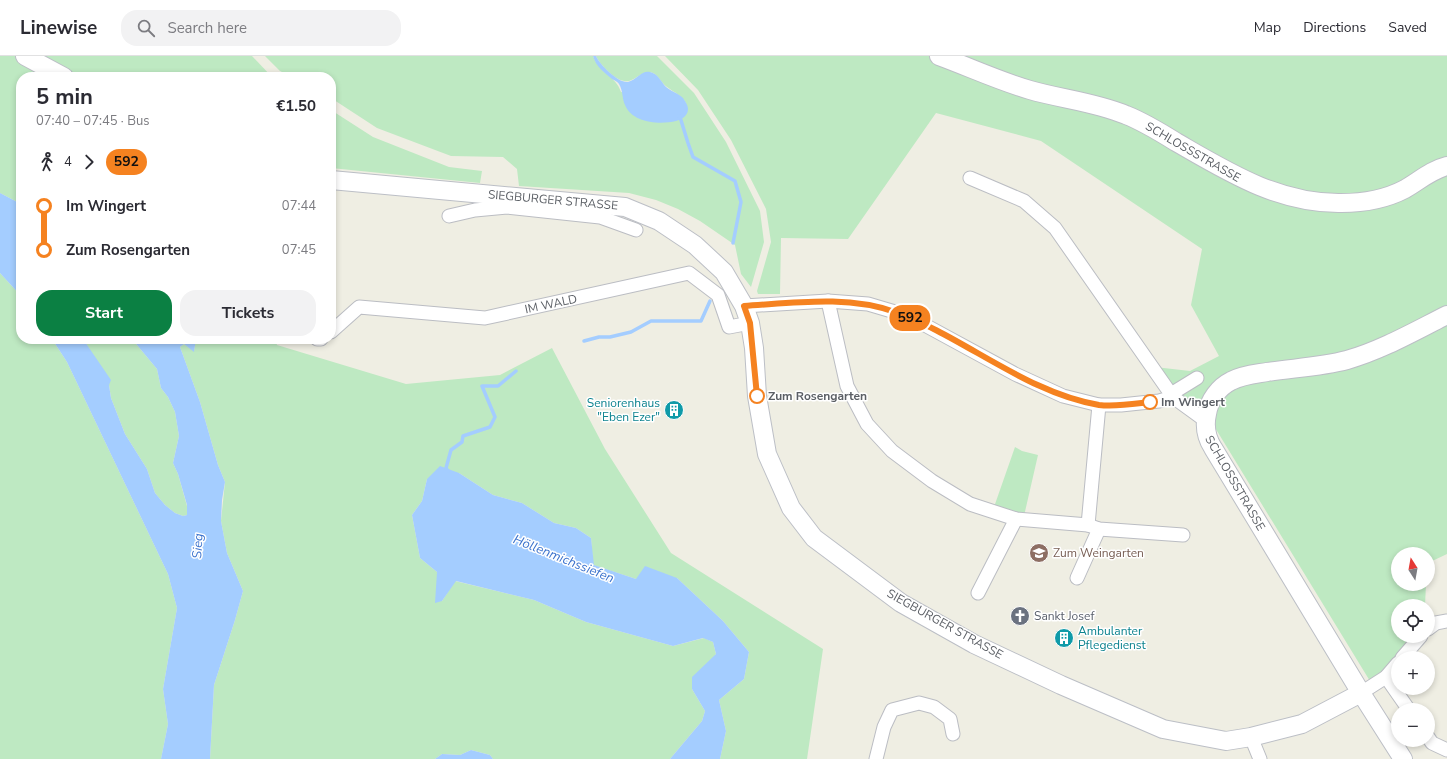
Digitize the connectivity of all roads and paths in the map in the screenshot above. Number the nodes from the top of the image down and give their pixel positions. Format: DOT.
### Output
graph roads {
  1 [pos="25,56"];
  2 [pos="939,56"];
  3 [pos="55,72"];
  4 [pos="1447,166"];
  5 [pos="970,178"];
  6 [pos="336,182"];
  7 [pos="503,202"];
  8 [pos="449,216"];
  9 [pos="636,230"];
  10 [pos="828,302"];
  11 [pos="744,306"];
  12 [pos="1447,315"];
  13 [pos="750,323"];
  14 [pos="336,328"];
  15 [pos="1197,378"];
  16 [pos="1172,396"];
  17 [pos="1099,405"];
  18 [pos="1206,421"];
  19 [pos="1016,519"];
  20 [pos="1093,527"];
  21 [pos="1183,535"];
  22 [pos="1077,578"];
  23 [pos="978,593"];
  24 [pos="1447,621"];
  25 [pos="1435,624"];
  26 [pos="1415,643"];
  27 [pos="1408,651"];
  28 [pos="1391,671"];
  29 [pos="1386,677"];
  30 [pos="1361,693"];
  31 [pos="1404,703"];
  32 [pos="953,734"];
  33 [pos="1251,737"];
  34 [pos="1435,744"];
  35 [pos="1447,750"];
  36 [pos="876,759"];
  37 [pos="1260,759"];
  38 [pos="1403,759"];
  1 -- 3 [label="main road"];
  2 -- 4 [label="main road, SCHLOSSSTRASSE"];
  5 -- 16 [label="street"];
  6 -- 7 [label="main road, SIEGBURGER STRASSE"];
  7 -- 8 [label="street"];
  7 -- 9 [label="street"];
  7 -- 11 [label="main road, SIEGBURGER STRASSE"];
  10 -- 11 [label="street"];
  10 -- 17 [label="street"];
  10 -- 19 [label="street"];
  11 -- 13 [label="main road, SIEGBURGER STRASSE"];
  12 -- 18 [label="main road, SCHLOSSSTRASSE"];
  13 -- 14 [label="street, IM WALD"];
  13 -- 33 [label="main road, SIEGBURGER STRASSE"];
  15 -- 16 [label="street"];
  16 -- 17 [label="street"];
  16 -- 18 [label="street"];
  17 -- 20 [label="street"];
  18 -- 30 [label="main road, SCHLOSSSTRASSE"];
  19 -- 20 [label="street"];
  19 -- 23 [label="street"];
  20 -- 21 [label="street"];
  20 -- 22 [label="street"];
  24 -- 25 [label="street"];
  26 -- 27 [label="street"];
  28 -- 29 [label="street"];
  29 -- 30 [label="street"];
  29 -- 31 [label="street"];
  30 -- 33 [label="main road, SIEGBURGER STRASSE"];
  30 -- 38 [label="main road, SCHLOSSSTRASSE"];
  32 -- 36 [label="street"];
  33 -- 37 [label="street"];
  34 -- 35 [label="street"];
}
